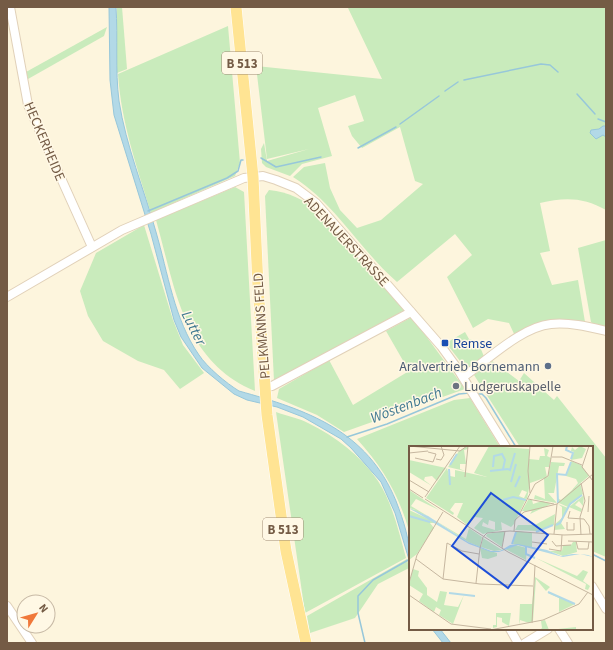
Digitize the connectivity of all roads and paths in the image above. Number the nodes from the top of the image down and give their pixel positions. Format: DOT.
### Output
graph roads {
  1 [pos="10,7"];
  2 [pos="236,7"];
  3 [pos="253,177"];
  4 [pos="92,247"];
  5 [pos="7,297"];
  6 [pos="412,312"];
  7 [pos="606,330"];
  8 [pos="463,377"];
  9 [pos="265,390"];
  10 [pos="505,446"];
  11 [pos="593,588"];
  12 [pos="7,606"];
  13 [pos="606,609"];
  14 [pos="511,630"];
  15 [pos="546,630"];
  16 [pos="560,630"];
  17 [pos="32,643"];
  18 [pos="306,643"];
  19 [pos="518,643"];
  20 [pos="525,643"];
  21 [pos="568,643"];
  1 -- 4 [label="street, HECKERHEIDE"];
  2 -- 3 [label="main road, PELKMANNS FELD / B 513"];
  3 -- 4 [label="street"];
  3 -- 6 [label="street, ADENAUERSTRASSE"];
  3 -- 9 [label="main road, PELKMANNS FELD / B 513"];
  4 -- 5 [label="street"];
  6 -- 8 [label="street, ADENAUERSTRASSE"];
  6 -- 9 [label="street"];
  7 -- 8 [label="street"];
  8 -- 10 [label="street, ADENAUERSTRASSE"];
  9 -- 18 [label="main road, PELKMANNS FELD / B 513"];
  11 -- 13 [label="street"];
  12 -- 17 [label="street"];
  14 -- 19 [label="street"];
  15 -- 20 [label="street"];
  16 -- 21 [label="street"];
}
